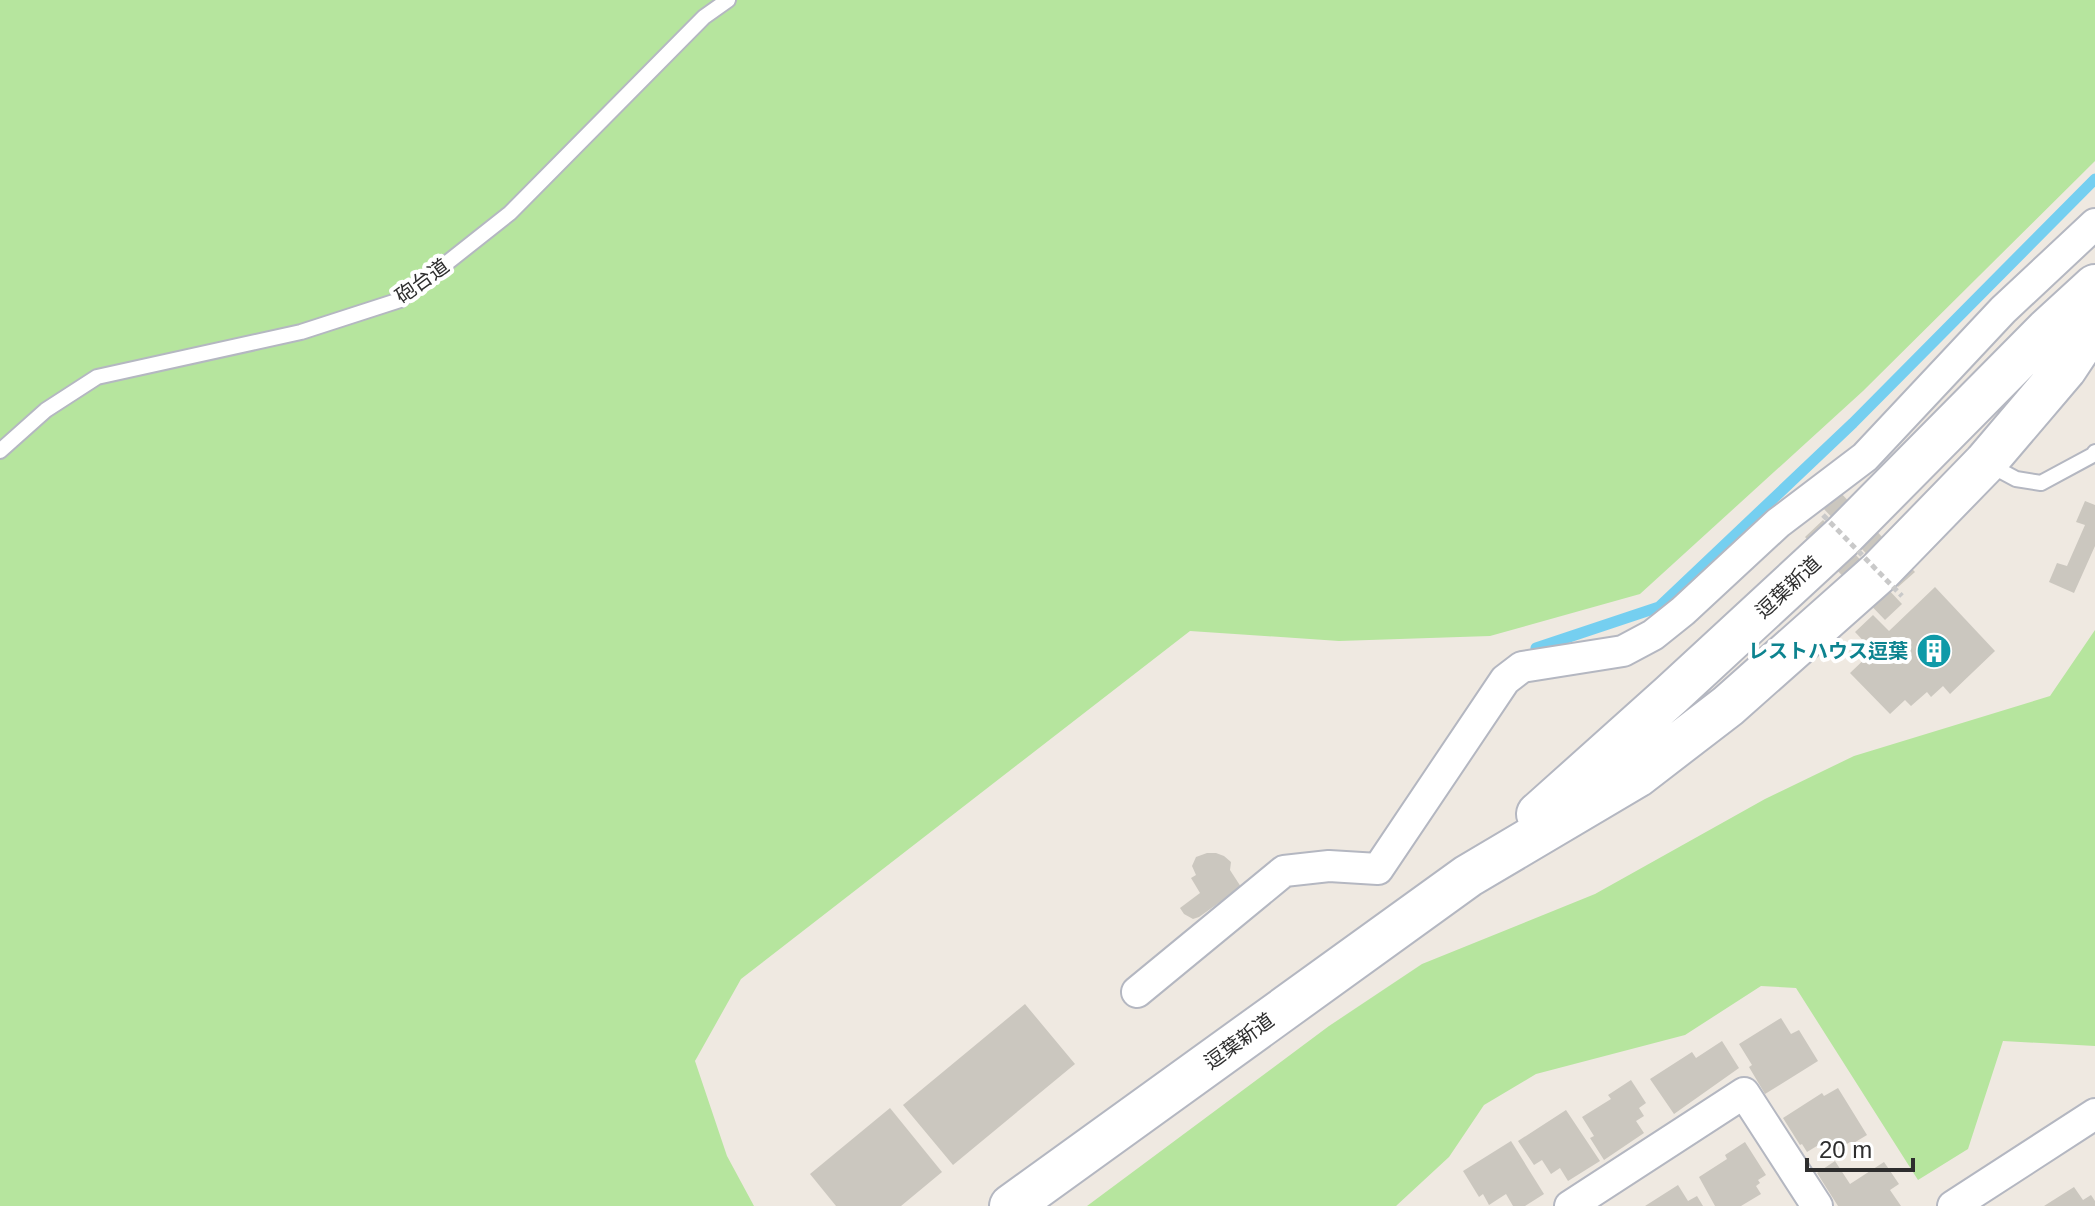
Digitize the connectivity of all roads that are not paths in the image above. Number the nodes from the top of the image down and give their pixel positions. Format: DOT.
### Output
graph roads {
  1 [pos="728,0"];
  2 [pos="2095,224"];
  3 [pos="2095,286"];
  4 [pos="2095,324"];
  5 [pos="0,451"];
  6 [pos="2095,452"];
  7 [pos="1985,463"];
  8 [pos="1468,876"];
  9 [pos="1137,992"];
  10 [pos="2095,1114"];
  11 [pos="1011,1206"];
  12 [pos="1570,1206"];
  13 [pos="1817,1206"];
  14 [pos="1953,1206"];
  1 -- 5 [label="lane, 砲台道"];
  2 -- 9 [label="street"];
  3 -- 8 [label="street, 逗葉新道"];
  4 -- 7 [label="street, 逗葉新道"];
  6 -- 7 [label="lane"];
  7 -- 8 [label="street, 逗葉新道"];
  8 -- 11 [label="street, 逗葉新道"];
  10 -- 14 [label="street"];
  12 -- 13 [label="street"];
}
